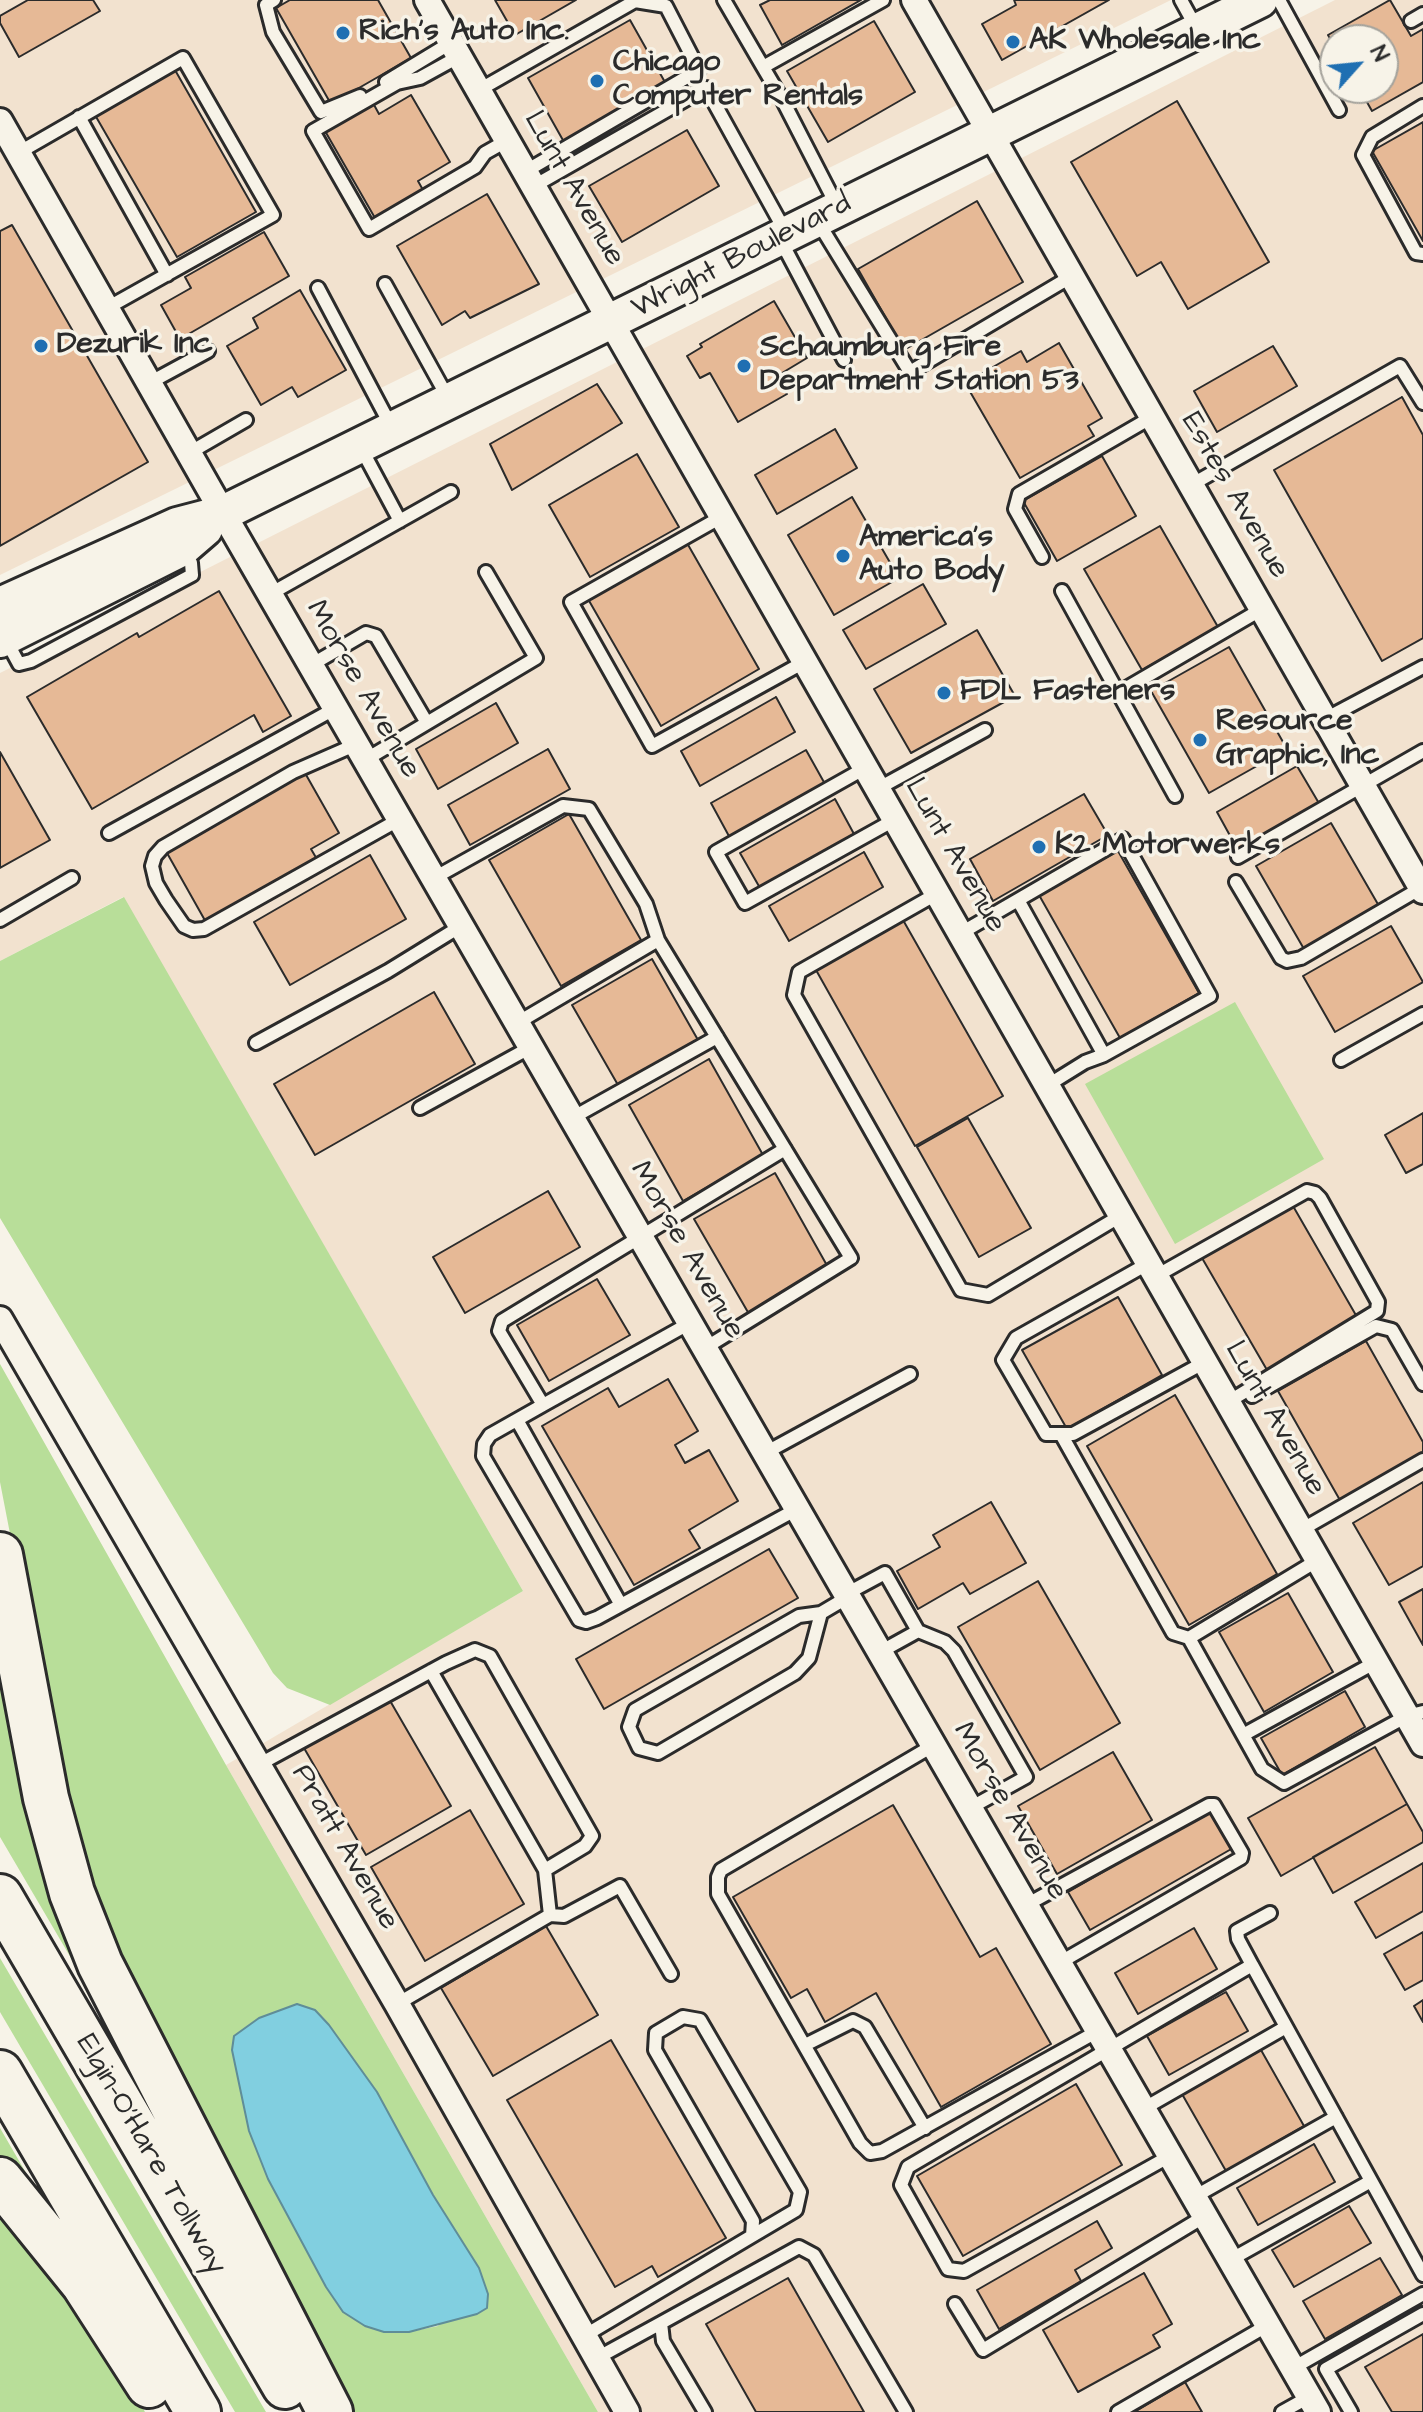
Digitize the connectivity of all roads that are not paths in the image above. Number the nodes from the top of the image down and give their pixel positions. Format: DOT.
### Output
graph roads {
  1 [pos="274,0"];
  2 [pos="427,0"];
  3 [pos="724,0"];
  4 [pos="883,0"];
  5 [pos="914,0"];
  6 [pos="1181,0"];
  7 [pos="1258,2"];
  8 [pos="1198,30"];
  9 [pos="456,49"];
  10 [pos="763,67"];
  11 [pos="479,90"];
  12 [pos="1423,106"];
  13 [pos="1339,110"];
  14 [pos="79,117"];
  15 [pos="0,121"];
  16 [pos="990,132"];
  17 [pos="508,140"];
  18 [pos="18,153"];
  19 [pos="530,178"];
  20 [pos="805,225"];
  21 [pos="1423,254"];
  22 [pos="167,275"];
  23 [pos="1072,276"];
  24 [pos="385,284"];
  25 [pos="318,288"];
  26 [pos="107,308"];
  27 [pos="612,321"];
  28 [pos="208,351"];
  29 [pos="844,360"];
  30 [pos="149,383"];
  31 [pos="450,401"];
  32 [pos="1423,403"];
  33 [pos="1152,417"];
  34 [pos="246,420"];
  35 [pos="393,429"];
  36 [pos="360,445"];
  37 [pos="189,453"];
  38 [pos="1191,485"];
  39 [pos="451,492"];
  40 [pos="223,513"];
  41 [pos="723,516"];
  42 [pos="400,521"];
  43 [pos="177,538"];
  44 [pos="1042,557"];
  45 [pos="486,572"];
  46 [pos="1062,591"];
  47 [pos="270,594"];
  48 [pos="1262,609"];
  49 [pos="1,627"];
  50 [pos="806,661"];
  51 [pos="311,665"];
  52 [pos="1423,667"];
  53 [pos="1118,693"];
  54 [pos="336,708"];
  55 [pos="1325,719"];
  56 [pos="427,723"];
  57 [pos="985,730"];
  58 [pos="1423,751"];
  59 [pos="361,752"];
  60 [pos="873,778"];
  61 [pos="1362,785"];
  62 [pos="1175,796"];
  63 [pos="400,819"];
  64 [pos="896,819"];
  65 [pos="109,833"];
  66 [pos="1238,857"];
  67 [pos="72,878"];
  68 [pos="434,878"];
  69 [pos="1236,882"];
  70 [pos="1422,890"];
  71 [pos="938,893"];
  72 [pos="1018,900"];
  73 [pos="0,920"];
  74 [pos="461,926"];
  75 [pos="961,933"];
  76 [pos="658,940"];
  77 [pos="1423,1014"];
  78 [pos="517,1023"];
  79 [pos="717,1037"];
  80 [pos="256,1043"];
  81 [pos="531,1047"];
  82 [pos="1104,1055"];
  83 [pos="1341,1060"];
  84 [pos="1048,1085"];
  85 [pos="420,1108"];
  86 [pos="572,1118"];
  87 [pos="785,1149"];
  88 [pos="1122,1215"];
  89 [pos="640,1237"];
  90 [pos="1153,1270"];
  91 [pos="0,1319"];
  92 [pos="690,1323"];
  93 [pos="705,1348"];
  94 [pos="1205,1362"];
  95 [pos="910,1374"];
  96 [pos="1423,1384"];
  97 [pos="543,1405"];
  98 [pos="1230,1405"];
  99 [pos="517,1420"];
  100 [pos="1061,1434"];
  101 [pos="765,1453"];
  102 [pos="1423,1460"];
  103 [pos="797,1509"];
  104 [pos="1301,1530"];
  105 [pos="0,1555"];
  106 [pos="1318,1560"];
  107 [pos="847,1596"];
  108 [pos="621,1605"];
  109 [pos="821,1613"];
  110 [pos="918,1631"];
  111 [pos="1189,1638"];
  112 [pos="880,1652"];
  113 [pos="1376,1662"];
  114 [pos="431,1671"];
  115 [pos="1415,1714"];
  116 [pos="1243,1735"];
  117 [pos="1423,1744"];
  118 [pos="934,1745"];
  119 [pos="258,1765"];
  120 [pos="970,1808"];
  121 [pos="545,1870"];
  122 [pos="0,1897"];
  123 [pos="1026,1905"];
  124 [pos="1270,1913"];
  125 [pos="550,1915"];
  126 [pos="1059,1963"];
  127 [pos="1252,1965"];
  128 [pos="671,1974"];
  129 [pos="397,2004"];
  130 [pos="1286,2027"];
  131 [pos="1103,2040"];
  132 [pos="805,2045"];
  133 [pos="0,2073"];
  134 [pos="1143,2109"];
  135 [pos="1336,2117"];
  136 [pos="925,2128"];
  137 [pos="1170,2156"];
  138 [pos="0,2180"];
  139 [pos="1371,2181"];
  140 [pos="1199,2207"];
  141 [pos="752,2236"];
  142 [pos="1230,2260"];
  143 [pos="1423,2275"];
  144 [pos="1423,2294"];
  145 [pos="955,2304"];
  146 [pos="1423,2314"];
  147 [pos="661,2323"];
  148 [pos="1268,2325"];
  149 [pos="584,2336"];
  150 [pos="597,2358"];
  151 [pos="1293,2368"];
  152 [pos="1313,2404"];
  153 [pos="166,2412"];
  154 [pos="198,2412"];
  155 [pos="300,2412"];
  156 [pos="330,2412"];
  157 [pos="627,2412"];
  158 [pos="705,2412"];
  159 [pos="906,2412"];
  160 [pos="1118,2412"];
  161 [pos="1282,2412"];
  162 [pos="1351,2412"];
  1 -- 9 [label="lane"];
  2 -- 9 [label="street, Lunt Avenue"];
  3 -- 10 [label="lane"];
  4 -- 10 [label="lane"];
  5 -- 16 [label="street, Estes Avenue"];
  6 -- 8 [label="lane"];
  7 -- 8 [label="street, Wright Boulevard"];
  7 -- 13 [label="lane"];
  8 -- 16 [label="street, Wright Boulevard"];
  9 -- 11 [label="street, Lunt Avenue"];
  9 -- 17 [label="lane"];
  10 -- 20 [label="lane"];
  11 -- 17 [label="street, Lunt Avenue"];
  11 -- 19 [label="lane"];
  12 -- 21 [label="lane"];
  14 -- 18 [label="lane"];
  14 -- 22 [label="lane"];
  14 -- 22 [label="lane"];
  15 -- 18 [label="street, Morse Avenue"];
  16 -- 20 [label="street, Wright Boulevard"];
  16 -- 23 [label="street, Estes Avenue"];
  17 -- 19 [label="street, Lunt Avenue"];
  18 -- 26 [label="street, Morse Avenue"];
  19 -- 20 [label="lane"];
  19 -- 27 [label="street, Lunt Avenue"];
  20 -- 23 [label="lane"];
  20 -- 27 [label="street, Wright Boulevard"];
  20 -- 29 [label="lane"];
  22 -- 26 [label="lane"];
  23 -- 33 [label="street, Estes Avenue"];
  24 -- 31 [label="lane"];
  25 -- 35 [label="lane"];
  26 -- 30 [label="street, Morse Avenue"];
  27 -- 31 [label="street, Wright Boulevard"];
  27 -- 41 [label="street, Lunt Avenue"];
  28 -- 30 [label="lane"];
  30 -- 37 [label="street, Morse Avenue"];
  31 -- 35 [label="street, Wright Boulevard"];
  32 -- 38 [label="lane"];
  33 -- 38 [label="street, Estes Avenue"];
  33 -- 44 [label="lane"];
  34 -- 37 [label="lane"];
  35 -- 36 [label="street, Wright Boulevard"];
  36 -- 40 [label="street, Wright Boulevard"];
  36 -- 42 [label="lane"];
  37 -- 40 [label="street, Morse Avenue"];
  38 -- 48 [label="street, Estes Avenue"];
  39 -- 42 [label="lane"];
  40 -- 43 [label="street, Wright Boulevard"];
  40 -- 47 [label="street, Morse Avenue"];
  41 -- 50 [label="street, Lunt Avenue"];
  41 -- 50 [label="lane"];
  42 -- 47 [label="lane"];
  43 -- 49 [label="street, Wright Boulevard"];
  43 -- 49 [label="lane"];
  45 -- 56 [label="lane"];
  46 -- 53 [label="lane"];
  47 -- 51 [label="street, Morse Avenue"];
  48 -- 53 [label="lane"];
  48 -- 55 [label="street, Estes Avenue"];
  50 -- 60 [label="street, Lunt Avenue"];
  51 -- 54 [label="street, Morse Avenue"];
  51 -- 56 [label="lane"];
  52 -- 55 [label="lane"];
  53 -- 62 [label="lane"];
  54 -- 59 [label="street, Morse Avenue"];
  54 -- 65 [label="lane"];
  55 -- 61 [label="street, Estes Avenue"];
  56 -- 59 [label="lane"];
  57 -- 60 [label="lane"];
  58 -- 61 [label="lane"];
  59 -- 63 [label="street, Morse Avenue"];
  59 -- 63 [label="lane"];
  60 -- 64 [label="street, Lunt Avenue"];
  60 -- 64 [label="lane"];
  61 -- 66 [label="lane"];
  61 -- 70 [label="street, Estes Avenue"];
  63 -- 68 [label="street, Morse Avenue"];
  64 -- 71 [label="street, Lunt Avenue"];
  67 -- 73 [label="lane"];
  68 -- 74 [label="street, Morse Avenue"];
  68 -- 76 [label="lane"];
  69 -- 70 [label="lane"];
  71 -- 75 [label="street, Lunt Avenue"];
  71 -- 88 [label="lane"];
  72 -- 75 [label="lane"];
  72 -- 82 [label="lane"];
  72 -- 82 [label="lane"];
  74 -- 78 [label="street, Morse Avenue"];
  74 -- 80 [label="lane"];
  75 -- 84 [label="street, Lunt Avenue"];
  76 -- 78 [label="lane"];
  76 -- 79 [label="lane"];
  77 -- 83 [label="lane"];
  78 -- 81 [label="street, Morse Avenue"];
  79 -- 86 [label="lane"];
  79 -- 87 [label="lane"];
  81 -- 85 [label="lane"];
  81 -- 86 [label="street, Morse Avenue"];
  82 -- 84 [label="lane"];
  84 -- 88 [label="street, Lunt Avenue"];
  86 -- 89 [label="street, Morse Avenue"];
  87 -- 89 [label="lane"];
  87 -- 93 [label="lane"];
  88 -- 90 [label="street, Lunt Avenue"];
  89 -- 92 [label="street, Morse Avenue"];
  89 -- 97 [label="lane"];
  90 -- 94 [label="street, Lunt Avenue"];
  90 -- 98 [label="lane"];
  90 -- 100 [label="lane"];
  91 -- 119 [label="street, Pratt Avenue"];
  92 -- 93 [label="street, Morse Avenue"];
  92 -- 97 [label="lane"];
  93 -- 101 [label="street, Morse Avenue"];
  94 -- 98 [label="street, Lunt Avenue"];
  94 -- 100 [label="lane"];
  95 -- 101 [label="lane"];
  96 -- 98 [label="lane"];
  97 -- 99 [label="lane"];
  98 -- 104 [label="street, Lunt Avenue"];
  99 -- 108 [label="lane"];
  99 -- 108 [label="lane"];
  100 -- 111 [label="lane"];
  101 -- 103 [label="street, Morse Avenue"];
  102 -- 104 [label="lane"];
  103 -- 107 [label="street, Morse Avenue"];
  103 -- 108 [label="lane"];
  104 -- 106 [label="street, Lunt Avenue"];
  105 -- 156 [label="highway"];
  106 -- 111 [label="lane"];
  106 -- 113 [label="street, Lunt Avenue"];
  107 -- 109 [label="lane"];
  107 -- 110 [label="lane"];
  107 -- 112 [label="street, Morse Avenue"];
  109 -- 109 [label="lane"];
  110 -- 112 [label="lane"];
  110 -- 120 [label="lane"];
  111 -- 116 [label="lane"];
  112 -- 118 [label="street, Morse Avenue"];
  113 -- 115 [label="street, Lunt Avenue"];
  113 -- 116 [label="lane"];
  114 -- 119 [label="lane"];
  114 -- 121 [label="lane"];
  114 -- 121 [label="lane"];
  115 -- 116 [label="lane"];
  115 -- 117 [label="street, Lunt Avenue"];
  118 -- 120 [label="street, Morse Avenue"];
  118 -- 132 [label="lane"];
  119 -- 129 [label="street, Pratt Avenue"];
  120 -- 123 [label="street, Morse Avenue"];
  121 -- 125 [label="lane"];
  122 -- 155 [label="highway, Elgin-O'Hare Tollway"];
  123 -- 126 [label="street, Morse Avenue"];
  123 -- 126 [label="lane"];
  124 -- 127 [label="lane"];
  125 -- 128 [label="lane"];
  125 -- 129 [label="lane"];
  126 -- 131 [label="street, Morse Avenue"];
  127 -- 130 [label="lane"];
  127 -- 131 [label="lane"];
  129 -- 149 [label="street, Pratt Avenue"];
  130 -- 134 [label="lane"];
  130 -- 135 [label="lane"];
  131 -- 134 [label="street, Morse Avenue"];
  131 -- 136 [label="lane"];
  131 -- 137 [label="lane"];
  132 -- 136 [label="lane"];
  132 -- 136 [label="lane"];
  133 -- 154 [label="highway"];
  134 -- 137 [label="street, Morse Avenue"];
  135 -- 139 [label="lane"];
  135 -- 140 [label="lane"];
  137 -- 140 [label="street, Morse Avenue"];
  138 -- 153 [label="highway"];
  139 -- 142 [label="lane"];
  139 -- 143 [label="lane"];
  140 -- 142 [label="street, Morse Avenue"];
  140 -- 145 [label="lane"];
  141 -- 141 [label="lane"];
  141 -- 149 [label="lane"];
  142 -- 148 [label="street, Morse Avenue"];
  144 -- 151 [label="lane"];
  146 -- 162 [label="lane"];
  147 -- 150 [label="lane"];
  147 -- 158 [label="lane"];
  147 -- 159 [label="lane"];
  148 -- 151 [label="street, Morse Avenue"];
  148 -- 160 [label="lane"];
  149 -- 150 [label="street, Pratt Avenue"];
  150 -- 157 [label="street, Pratt Avenue"];
  151 -- 152 [label="street, Morse Avenue"];
  152 -- 161 [label="lane"];
}
